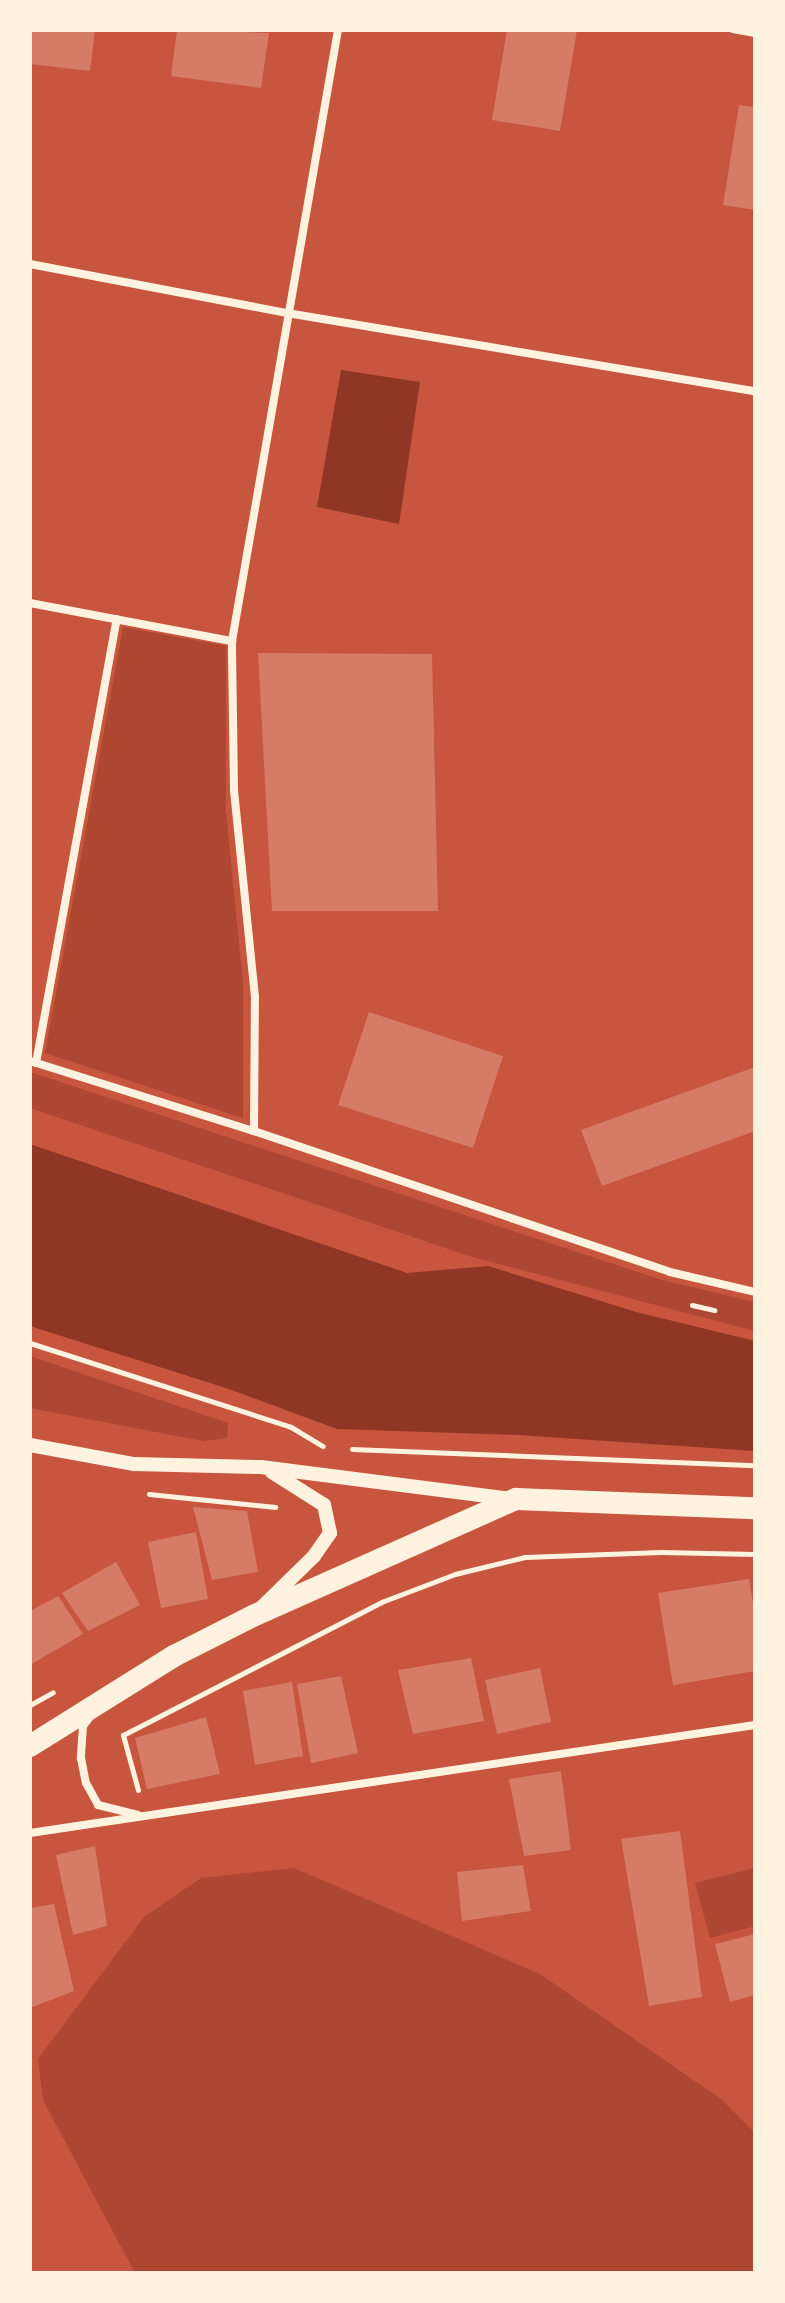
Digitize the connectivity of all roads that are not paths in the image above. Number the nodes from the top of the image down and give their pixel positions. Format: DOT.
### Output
graph roads {
  1 [pos="338,30"];
  2 [pos="30,264"];
  3 [pos="287,313"];
  4 [pos="755,391"];
  5 [pos="30,603"];
  6 [pos="117,619"];
  7 [pos="232,641"];
  8 [pos="33,1062"];
  9 [pos="254,1131"];
  10 [pos="755,1292"];
  11 [pos="30,1445"];
  12 [pos="261,1467"];
  13 [pos="516,1499"];
  14 [pos="755,1508"];
  15 [pos="253,1616"];
  16 [pos="108,1696"];
  17 [pos="755,1725"];
  18 [pos="30,1746"];
  19 [pos="143,1817"];
  20 [pos="30,1833"];
  1 -- 3 [label="street"];
  2 -- 3 [label="street"];
  3 -- 4 [label="street"];
  3 -- 7 [label="street"];
  5 -- 6 [label="street"];
  6 -- 7 [label="street"];
  6 -- 8 [label="street"];
  7 -- 9 [label="street"];
  8 -- 9 [label="street"];
  9 -- 10 [label="street"];
  11 -- 12 [label="street"];
  12 -- 13 [label="street"];
  12 -- 15 [label="street"];
  13 -- 14 [label="highway"];
  13 -- 15 [label="highway"];
  15 -- 16 [label="highway"];
  16 -- 18 [label="highway"];
  16 -- 19 [label="street"];
  17 -- 19 [label="street"];
  19 -- 20 [label="street"];
}
